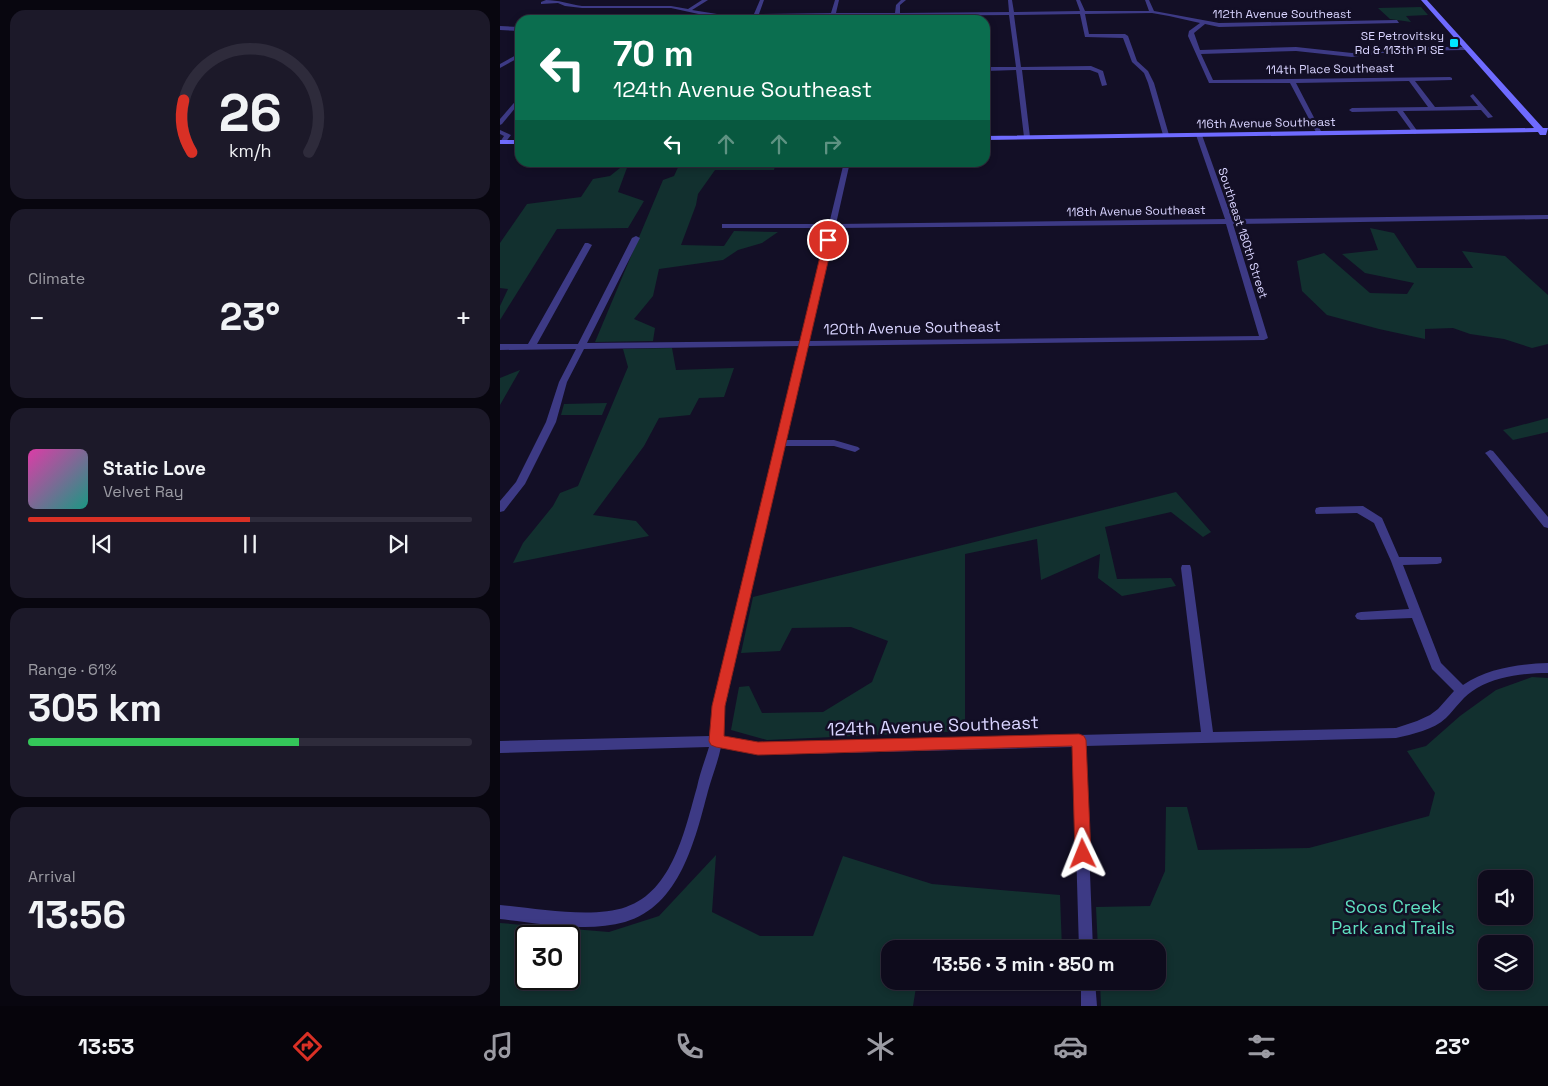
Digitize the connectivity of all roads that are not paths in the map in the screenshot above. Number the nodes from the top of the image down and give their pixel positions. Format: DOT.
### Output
graph roads {
  1 [pos="550,0"];
  2 [pos="558,0"];
  3 [pos="622,0"];
  4 [pos="706,0"];
  5 [pos="762,0"];
  6 [pos="837,0"];
  7 [pos="904,0"];
  8 [pos="1010,0"];
  9 [pos="1078,0"];
  10 [pos="1148,0"];
  11 [pos="1424,0"];
  12 [pos="617,7"];
  13 [pos="690,9"];
  14 [pos="1152,12"];
  15 [pos="1083,13"];
  16 [pos="897,14"];
  17 [pos="1011,14"];
  18 [pos="701,15"];
  19 [pos="755,15"];
  20 [pos="833,15"];
  21 [pos="914,15"];
  22 [pos="990,15"];
  23 [pos="1397,22"];
  24 [pos="1203,23"];
  25 [pos="500,28"];
  26 [pos="515,29"];
  27 [pos="1354,48"];
  28 [pos="1466,48"];
  29 [pos="1198,52"];
  30 [pos="1361,54"];
  31 [pos="515,58"];
  32 [pos="500,66"];
  33 [pos="990,69"];
  34 [pos="1018,69"];
  35 [pos="1450,78"];
  36 [pos="1410,79"];
  37 [pos="1292,81"];
  38 [pos="1104,85"];
  39 [pos="1473,96"];
  40 [pos="515,104"];
  41 [pos="1482,108"];
  42 [pos="1399,109"];
  43 [pos="1433,109"];
  44 [pos="1352,110"];
  45 [pos="1490,116"];
  46 [pos="500,123"];
  47 [pos="1544,130"];
  48 [pos="500,132"];
  49 [pos="1415,132"];
  50 [pos="1319,133"];
  51 [pos="1166,135"];
  52 [pos="1199,135"];
  53 [pos="1027,137"];
  54 [pos="990,138"];
  55 [pos="1548,138"];
  56 [pos="501,142"];
  57 [pos="515,142"];
  58 [pos="846,167"];
  59 [pos="1548,217"];
  60 [pos="1229,222"];
  61 [pos="725,226"];
  62 [pos="832,226"];
  63 [pos="636,238"];
  64 [pos="588,245"];
  65 [pos="1264,338"];
  66 [pos="803,344"];
  67 [pos="582,346"];
  68 [pos="500,347"];
  69 [pos="531,347"];
  70 [pos="780,443"];
  71 [pos="854,449"];
  72 [pos="1490,453"];
  73 [pos="500,508"];
  74 [pos="1320,511"];
  75 [pos="1548,524"];
  76 [pos="1437,560"];
  77 [pos="1396,561"];
  78 [pos="1186,568"];
  79 [pos="1416,613"];
  80 [pos="1361,616"];
  81 [pos="1548,668"];
  82 [pos="1462,691"];
  83 [pos="1208,738"];
  84 [pos="1079,740"];
  85 [pos="716,741"];
  86 [pos="500,748"];
  87 [pos="500,912"];
  88 [pos="1086,940"];
  89 [pos="1088,990"];
  90 [pos="1088,1006"];
  1 -- 2 [label="street, 112th Avenue Southeast"];
  2 -- 12 [label="street, 112th Avenue Southeast"];
  3 -- 12 [label="street"];
  4 -- 13 [label="street"];
  5 -- 19 [label="street"];
  6 -- 20 [label="street"];
  7 -- 16 [label="street"];
  8 -- 17 [label="street"];
  9 -- 15 [label="street"];
  10 -- 14 [label="street"];
  11 -- 28 [label="street"];
  12 -- 13 [label="street, 112th Avenue Southeast"];
  13 -- 18 [label="street, 112th Avenue Southeast"];
  14 -- 15 [label="street, 112th Avenue Southeast"];
  14 -- 24 [label="street, 112th Avenue Southeast"];
  15 -- 17 [label="street, 112th Avenue Southeast"];
  15 -- 51 [label="street"];
  16 -- 20 [label="street, 112th Avenue Southeast"];
  16 -- 21 [label="street, 112th Avenue Southeast"];
  17 -- 22 [label="street, 112th Avenue Southeast"];
  17 -- 34 [label="street"];
  23 -- 24 [label="street, 112th Avenue Southeast"];
  24 -- 29 [label="street"];
  25 -- 26 [label="street"];
  27 -- 30 [label="street"];
  28 -- 30 [label="street"];
  28 -- 47 [label="street"];
  29 -- 30 [label="street"];
  29 -- 37 [label="street, 114th Place Southeast"];
  31 -- 32 [label="street"];
  33 -- 34 [label="street"];
  34 -- 38 [label="street"];
  34 -- 53 [label="street"];
  35 -- 36 [label="street, 114th Place Southeast"];
  36 -- 37 [label="street, 114th Place Southeast"];
  36 -- 43 [label="street"];
  37 -- 50 [label="street"];
  39 -- 41 [label="street"];
  40 -- 46 [label="street"];
  41 -- 43 [label="street"];
  41 -- 45 [label="street"];
  42 -- 43 [label="street"];
  42 -- 44 [label="street"];
  42 -- 49 [label="street"];
  47 -- 49 [label="street, 116th Avenue Southeast"];
  47 -- 55 [label="street"];
  48 -- 56 [label="street"];
  49 -- 50 [label="street, 116th Avenue Southeast"];
  50 -- 52 [label="street, 116th Avenue Southeast"];
  51 -- 52 [label="street, 116th Avenue Southeast"];
  51 -- 53 [label="street, 116th Avenue Southeast"];
  52 -- 60 [label="street, Southeast 180th Street"];
  53 -- 54 [label="street, 116th Avenue Southeast"];
  56 -- 57 [label="street"];
  58 -- 62 [label="street"];
  59 -- 60 [label="street, 118th Avenue Southeast"];
  60 -- 62 [label="street, 118th Avenue Southeast"];
  60 -- 65 [label="street, Southeast 180th Street"];
  61 -- 62 [label="street, 118th Avenue Southeast"];
  62 -- 66 [label="street"];
  63 -- 67 [label="street"];
  64 -- 69 [label="street"];
  65 -- 66 [label="street, 120th Avenue Southeast"];
  66 -- 67 [label="street, 120th Avenue Southeast"];
  66 -- 70 [label="street"];
  67 -- 69 [label="street, 120th Avenue Southeast"];
  67 -- 73 [label="street"];
  68 -- 69 [label="street, 120th Avenue Southeast"];
  70 -- 71 [label="street"];
  70 -- 85 [label="street"];
  72 -- 75 [label="street"];
  74 -- 77 [label="street"];
  76 -- 77 [label="street"];
  77 -- 79 [label="street"];
  78 -- 83 [label="street"];
  79 -- 80 [label="street"];
  79 -- 82 [label="street"];
  81 -- 82 [label="street, 124th Avenue Southeast"];
  82 -- 83 [label="street, 124th Avenue Southeast"];
  83 -- 84 [label="street, 124th Avenue Southeast"];
  84 -- 85 [label="street, 124th Avenue Southeast"];
  84 -- 88 [label="street"];
  85 -- 86 [label="street, 124th Avenue Southeast"];
  85 -- 87 [label="street"];
  89 -- 90 [label="street"];
}
